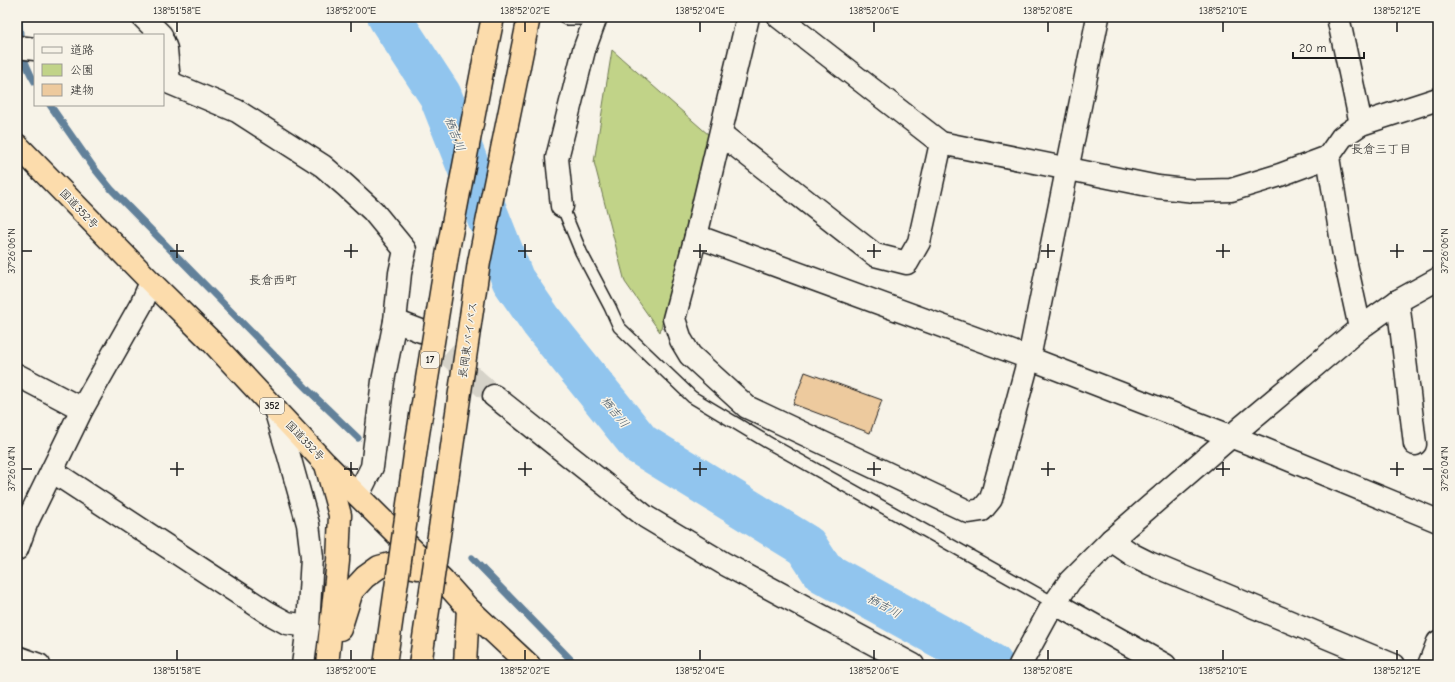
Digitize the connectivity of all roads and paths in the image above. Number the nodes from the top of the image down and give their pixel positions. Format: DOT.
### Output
graph roads {
  1 [pos="143,17"];
  2 [pos="493,17"];
  3 [pos="529,17"];
  4 [pos="748,17"];
  5 [pos="779,17"];
  6 [pos="1098,17"];
  7 [pos="1338,17"];
  8 [pos="596,18"];
  9 [pos="566,19"];
  10 [pos="160,34"];
  11 [pos="164,44"];
  12 [pos="166,81"];
  13 [pos="1438,99"];
  14 [pos="1361,124"];
  15 [pos="721,134"];
  16 [pos="941,142"];
  17 [pos="17,145"];
  18 [pos="1328,157"];
  19 [pos="1068,168"];
  20 [pos="562,206"];
  21 [pos="696,236"];
  22 [pos="1438,279"];
  23 [pos="151,282"];
  24 [pos="1398,301"];
  25 [pos="395,321"];
  26 [pos="1360,328"];
  27 [pos="422,331"];
  28 [pos="1029,358"];
  29 [pos="17,375"];
  30 [pos="494,396"];
  31 [pos="82,408"];
  32 [pos="275,409"];
  33 [pos="1232,436"];
  34 [pos="1416,444"];
  35 [pos="325,463"];
  36 [pos="52,471"];
  37 [pos="358,495"];
  38 [pos="1438,520"];
  39 [pos="22,522"];
  40 [pos="1111,540"];
  41 [pos="17,549"];
  42 [pos="443,580"];
  43 [pos="1052,606"];
  44 [pos="468,608"];
  45 [pos="308,626"];
  46 [pos="1438,642"];
  47 [pos="17,657"];
  48 [pos="39,665"];
  49 [pos="303,665"];
  50 [pos="327,665"];
  51 [pos="333,665"];
  52 [pos="385,665"];
  53 [pos="420,665"];
  54 [pos="464,665"];
  55 [pos="529,665"];
  56 [pos="913,665"];
  57 [pos="1020,665"];
  58 [pos="1166,665"];
  59 [pos="1393,665"];
  60 [pos="1429,665"];
  1 -- 10 [label="street"];
  2 -- 52 [label="highway, 17, bridge"];
  3 -- 53 [label="highway, 長岡東バイパス, bridge"];
  4 -- 15 [label="street"];
  5 -- 16 [label="street"];
  6 -- 19 [label="street"];
  7 -- 14 [label="street"];
  8 -- 9 [label="lane"];
  8 -- 20 [label="street"];
  11 -- 12 [label="street"];
  12 -- 25 [label="street"];
  13 -- 14 [label="street"];
  14 -- 18 [label="street"];
  15 -- 16 [label="street"];
  15 -- 21 [label="street"];
  16 -- 19 [label="street"];
  17 -- 23 [label="highway, 国道352号 / 352"];
  18 -- 19 [label="street"];
  18 -- 26 [label="street"];
  19 -- 28 [label="street"];
  20 -- 43 [label="lane"];
  21 -- 28 [label="street"];
  21 -- 28 [label="street"];
  22 -- 24 [label="street"];
  23 -- 31 [label="street"];
  23 -- 32 [label="highway, 国道352号 / 352"];
  24 -- 26 [label="street"];
  24 -- 34 [label="street"];
  25 -- 27 [label="street"];
  25 -- 37 [label="street"];
  26 -- 33 [label="street"];
  28 -- 33 [label="street"];
  29 -- 31 [label="street"];
  30 -- 56 [label="street"];
  31 -- 36 [label="street"];
  32 -- 35 [label="highway, 国道352号 / 352"];
  32 -- 45 [label="street"];
  33 -- 38 [label="street"];
  33 -- 40 [label="street"];
  35 -- 37 [label="highway, 国道352号 / 352"];
  35 -- 50 [label="highway"];
  36 -- 39 [label="street"];
  36 -- 45 [label="street"];
  37 -- 42 [label="highway, 国道352号 / 352"];
  39 -- 41 [label="street"];
  40 -- 43 [label="street"];
  40 -- 59 [label="street"];
  42 -- 44 [label="highway, 国道352号 / 352"];
  42 -- 51 [label="highway"];
  43 -- 57 [label="street"];
  43 -- 58 [label="street"];
  44 -- 54 [label="highway"];
  44 -- 55 [label="highway, 国道352号 / 352"];
  45 -- 49 [label="street"];
  46 -- 60 [label="street"];
  47 -- 48 [label="street"];
}
